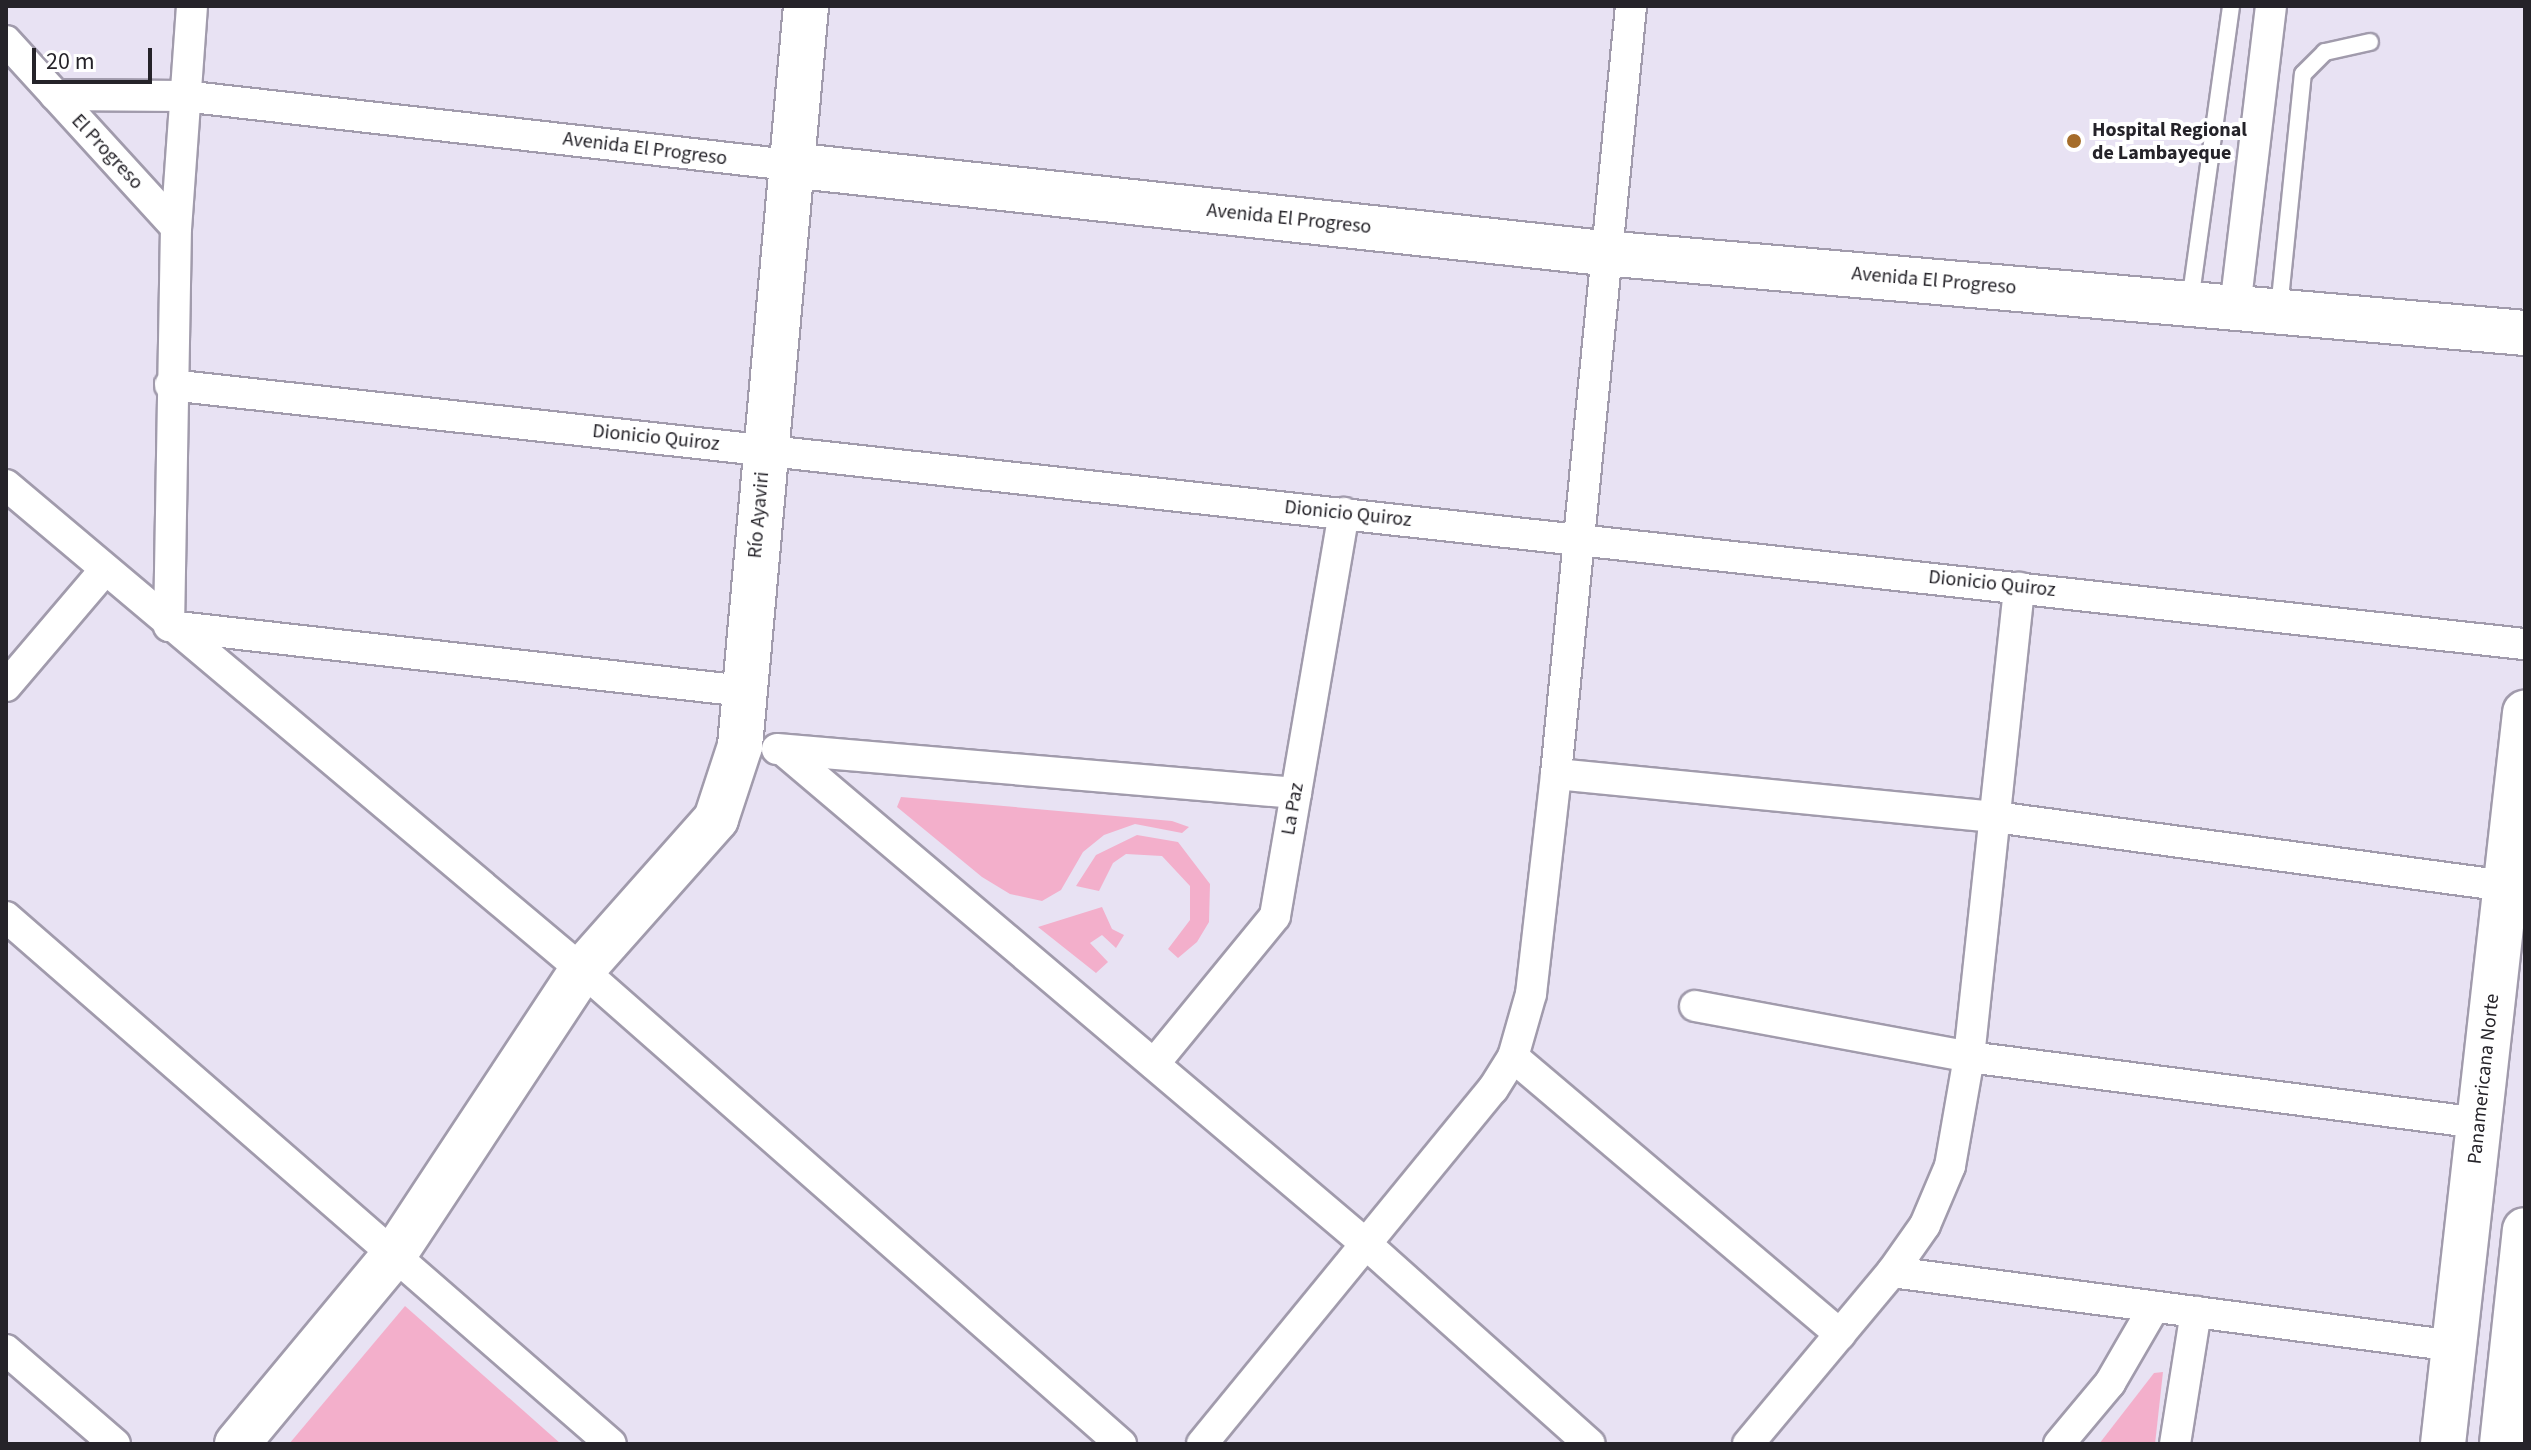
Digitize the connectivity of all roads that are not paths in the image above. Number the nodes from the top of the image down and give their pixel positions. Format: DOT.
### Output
graph roads {
  1 [pos="192,6"];
  2 [pos="806,6"];
  3 [pos="1631,6"];
  4 [pos="2231,6"];
  5 [pos="2271,6"];
  6 [pos="6,41"];
  7 [pos="2370,42"];
  8 [pos="55,95"];
  9 [pos="183,96"];
  10 [pos="790,165"];
  11 [pos="176,227"];
  12 [pos="1603,253"];
  13 [pos="2190,304"];
  14 [pos="2235,308"];
  15 [pos="2278,312"];
  16 [pos="2525,333"];
  17 [pos="170,385"];
  18 [pos="765,450"];
  19 [pos="6,485"];
  20 [pos="1344,513"];
  21 [pos="1582,539"];
  22 [pos="104,571"];
  23 [pos="2019,588"];
  24 [pos="169,626"];
  25 [pos="2525,644"];
  26 [pos="6,686"];
  27 [pos="744,691"];
  28 [pos="2525,713"];
  29 [pos="740,746"];
  30 [pos="783,750"];
  31 [pos="1556,774"];
  32 [pos="1296,793"];
  33 [pos="1995,817"];
  34 [pos="2506,886"];
  35 [pos="6,917"];
  36 [pos="582,970"];
  37 [pos="1695,1006"];
  38 [pos="1513,1057"];
  39 [pos="1969,1057"];
  40 [pos="1154,1064"];
  41 [pos="2479,1123"];
  42 [pos="2525,1230"];
  43 [pos="1366,1244"];
  44 [pos="394,1255"];
  45 [pos="1892,1272"];
  46 [pos="2154,1307"];
  47 [pos="2196,1312"];
  48 [pos="1840,1334"];
  49 [pos="2454,1346"];
  50 [pos="6,1350"];
  51 [pos="115,1444"];
  52 [pos="237,1444"];
  53 [pos="611,1444"];
  54 [pos="1121,1444"];
  55 [pos="1202,1444"];
  56 [pos="1590,1444"];
  57 [pos="1748,1444"];
  58 [pos="2059,1444"];
  59 [pos="2175,1444"];
  60 [pos="2443,1444"];
  61 [pos="2502,1444"];
  1 -- 9 [label="street"];
  2 -- 10 [label="main road, Río Ayaviri"];
  3 -- 12 [label="street"];
  4 -- 13 [label="lane"];
  5 -- 14 [label="street"];
  6 -- 8 [label="street, El Progreso"];
  7 -- 15 [label="lane"];
  8 -- 9 [label="street, Avenida El Progreso"];
  8 -- 11 [label="street, El Progreso"];
  9 -- 10 [label="street, Avenida El Progreso"];
  9 -- 11 [label="street"];
  10 -- 12 [label="main road, Avenida El Progreso"];
  10 -- 18 [label="main road, Río Ayaviri"];
  11 -- 17 [label="street"];
  12 -- 13 [label="main road, Avenida El Progreso"];
  12 -- 21 [label="street"];
  13 -- 14 [label="main road, Avenida El Progreso"];
  14 -- 15 [label="main road, Avenida El Progreso"];
  15 -- 16 [label="main road, Avenida El Progreso"];
  17 -- 18 [label="street, Dionicio Quiroz"];
  17 -- 24 [label="street"];
  18 -- 20 [label="street, Dionicio Quiroz"];
  18 -- 27 [label="main road, Río Ayaviri"];
  19 -- 22 [label="street"];
  20 -- 21 [label="street, Dionicio Quiroz"];
  20 -- 32 [label="street, La Paz"];
  21 -- 23 [label="street, Dionicio Quiroz"];
  21 -- 31 [label="street"];
  22 -- 24 [label="street"];
  22 -- 26 [label="street"];
  23 -- 25 [label="street, Dionicio Quiroz"];
  23 -- 33 [label="street"];
  24 -- 27 [label="street"];
  24 -- 36 [label="street"];
  27 -- 29 [label="main road, Río Ayaviri"];
  28 -- 34 [label="main road, Panamericana Norte"];
  29 -- 30 [label="street"];
  29 -- 36 [label="main road, Río Ayaviri"];
  30 -- 32 [label="street"];
  30 -- 40 [label="street"];
  31 -- 33 [label="street"];
  31 -- 38 [label="street"];
  32 -- 40 [label="street, La Paz"];
  33 -- 34 [label="street"];
  33 -- 39 [label="street"];
  34 -- 41 [label="main road, Panamericana Norte"];
  35 -- 44 [label="street"];
  36 -- 44 [label="main road, Río Ayaviri"];
  36 -- 54 [label="street"];
  37 -- 39 [label="street"];
  38 -- 43 [label="street"];
  38 -- 48 [label="street"];
  39 -- 41 [label="street"];
  39 -- 45 [label="street"];
  40 -- 43 [label="street"];
  41 -- 49 [label="main road, Panamericana Norte"];
  42 -- 61 [label="main road"];
  43 -- 55 [label="street"];
  43 -- 56 [label="street"];
  44 -- 52 [label="main road, Río Ayaviri"];
  44 -- 53 [label="street"];
  45 -- 46 [label="street"];
  45 -- 48 [label="street"];
  46 -- 47 [label="street"];
  46 -- 58 [label="street"];
  47 -- 49 [label="street"];
  47 -- 59 [label="street"];
  48 -- 57 [label="street"];
  49 -- 60 [label="main road, Panamericana Norte"];
  50 -- 51 [label="street"];
}
